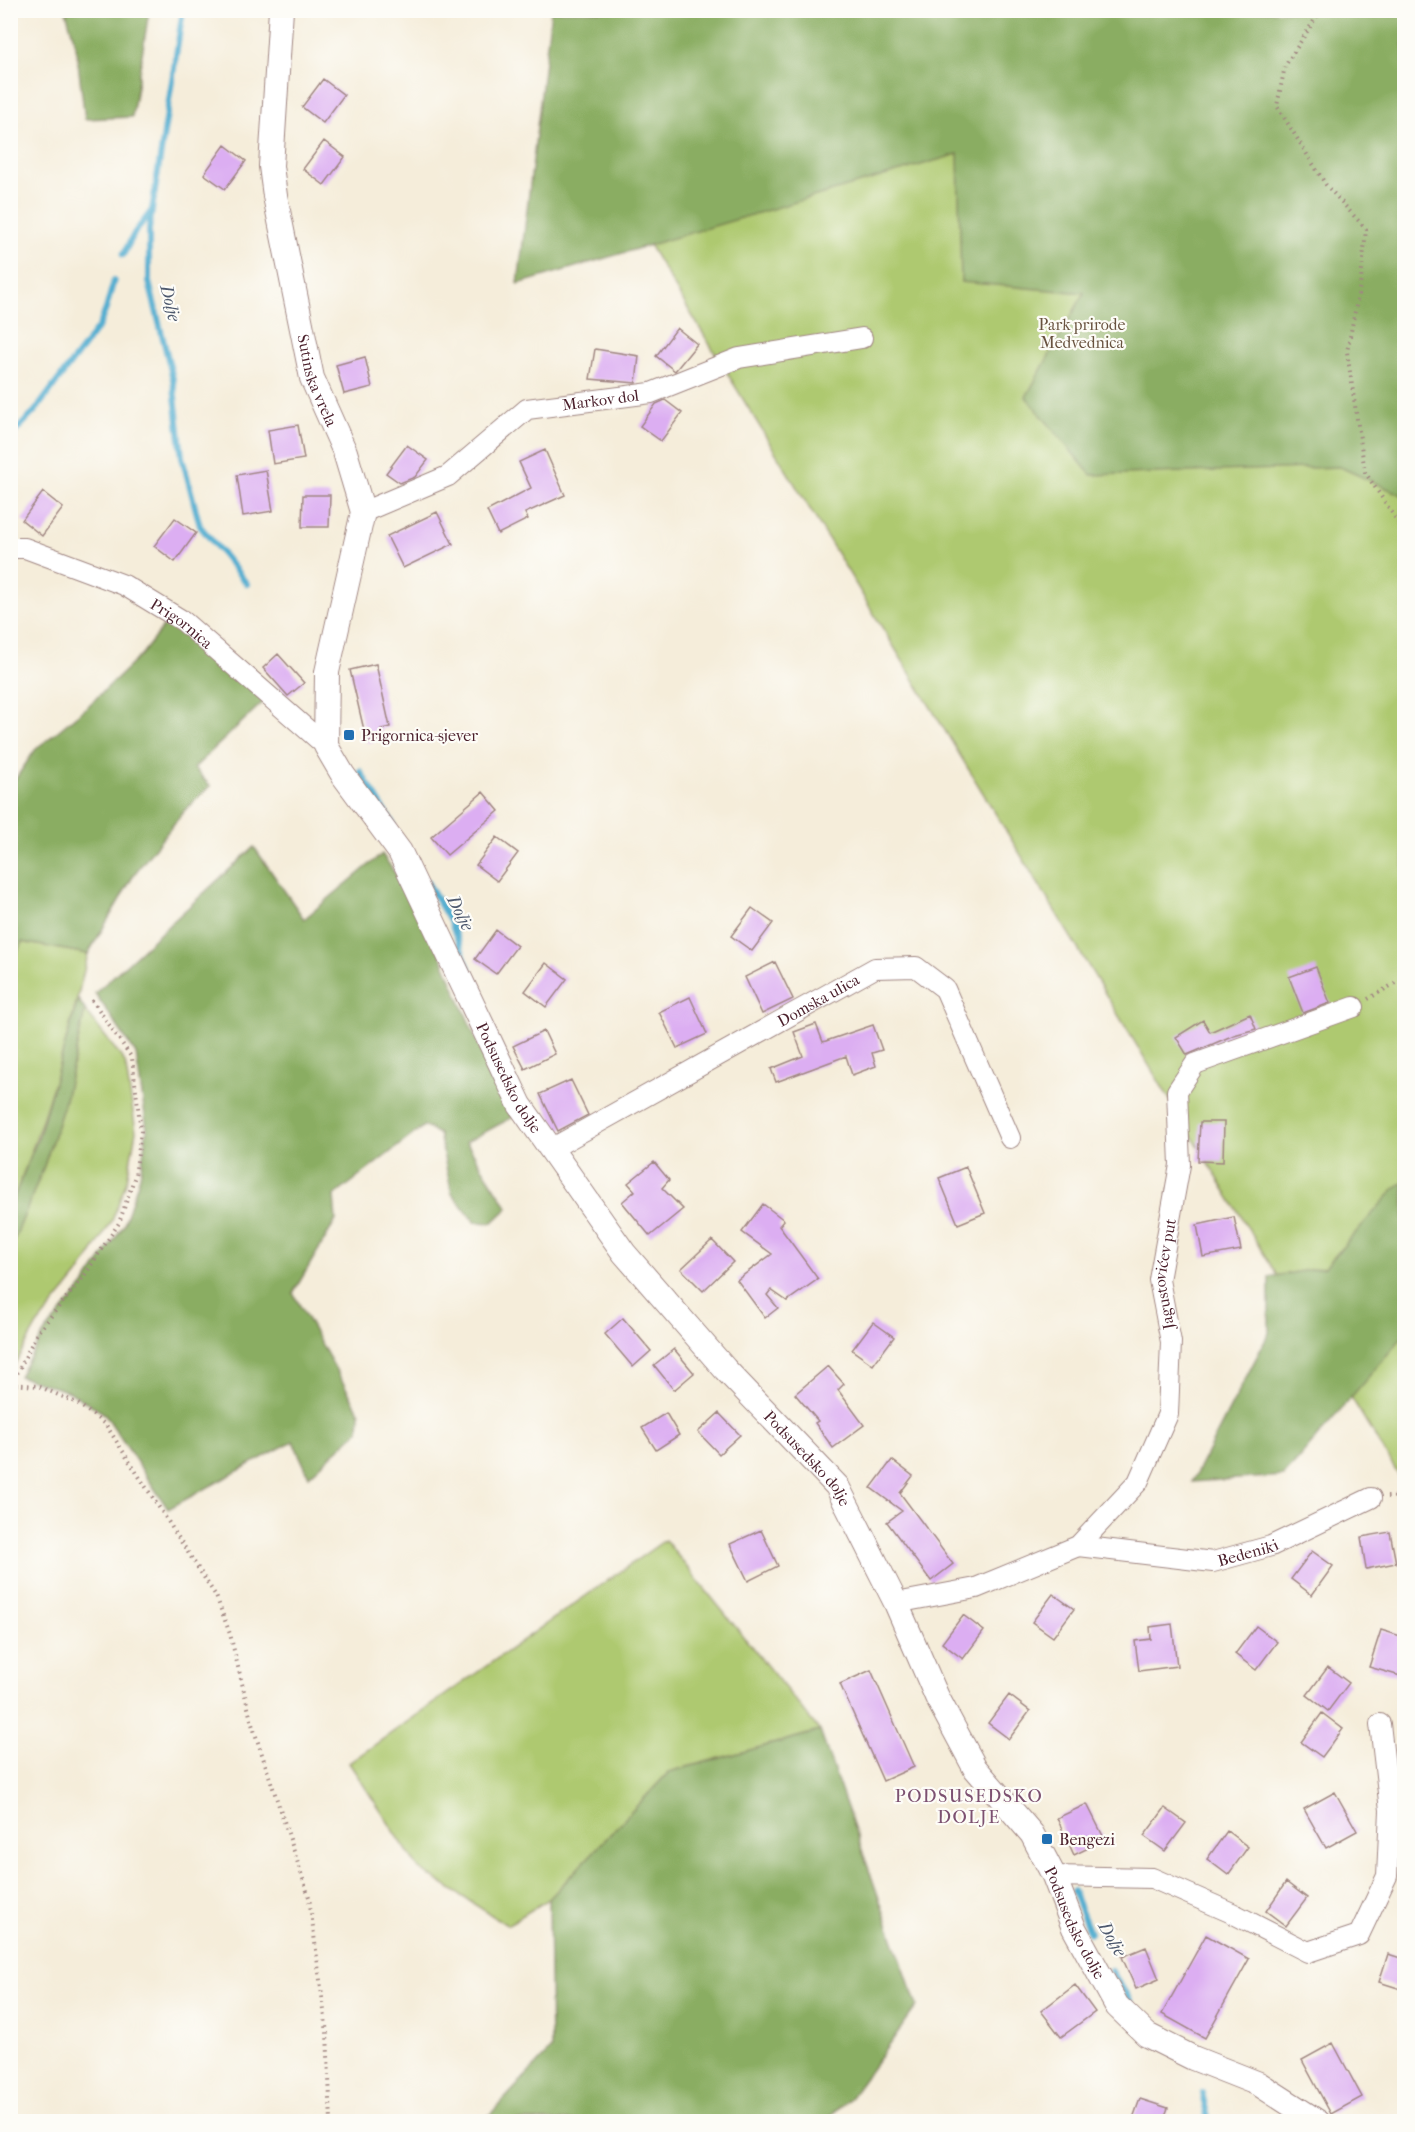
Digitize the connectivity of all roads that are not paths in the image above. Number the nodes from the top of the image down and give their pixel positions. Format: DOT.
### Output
graph roads {
  1 [pos="281,10"];
  2 [pos="862,338"];
  3 [pos="363,512"];
  4 [pos="10,548"];
  5 [pos="326,746"];
  6 [pos="1354,1007"];
  7 [pos="1010,1138"];
  8 [pos="551,1149"];
  9 [pos="1371,1498"];
  10 [pos="1078,1546"];
  11 [pos="896,1603"];
  12 [pos="1380,1724"];
  13 [pos="1054,1876"];
  14 [pos="1318,2121"];
  1 -- 3 [label="street, Sutinska vrela"];
  2 -- 3 [label="street, Markov dol"];
  3 -- 5 [label="street, Sutinska vrela"];
  4 -- 5 [label="street, Prigornica"];
  5 -- 8 [label="street, Podsusedsko dolje"];
  6 -- 10 [label="street, Jagustovićev put"];
  7 -- 8 [label="street, Domska ulica"];
  8 -- 11 [label="street, Podsusedsko dolje"];
  9 -- 10 [label="street, Bedeniki"];
  10 -- 11 [label="street, Jagustovićev put"];
  11 -- 13 [label="street, Podsusedsko dolje"];
  12 -- 13 [label="street"];
  13 -- 14 [label="street, Podsusedsko dolje"];
}
